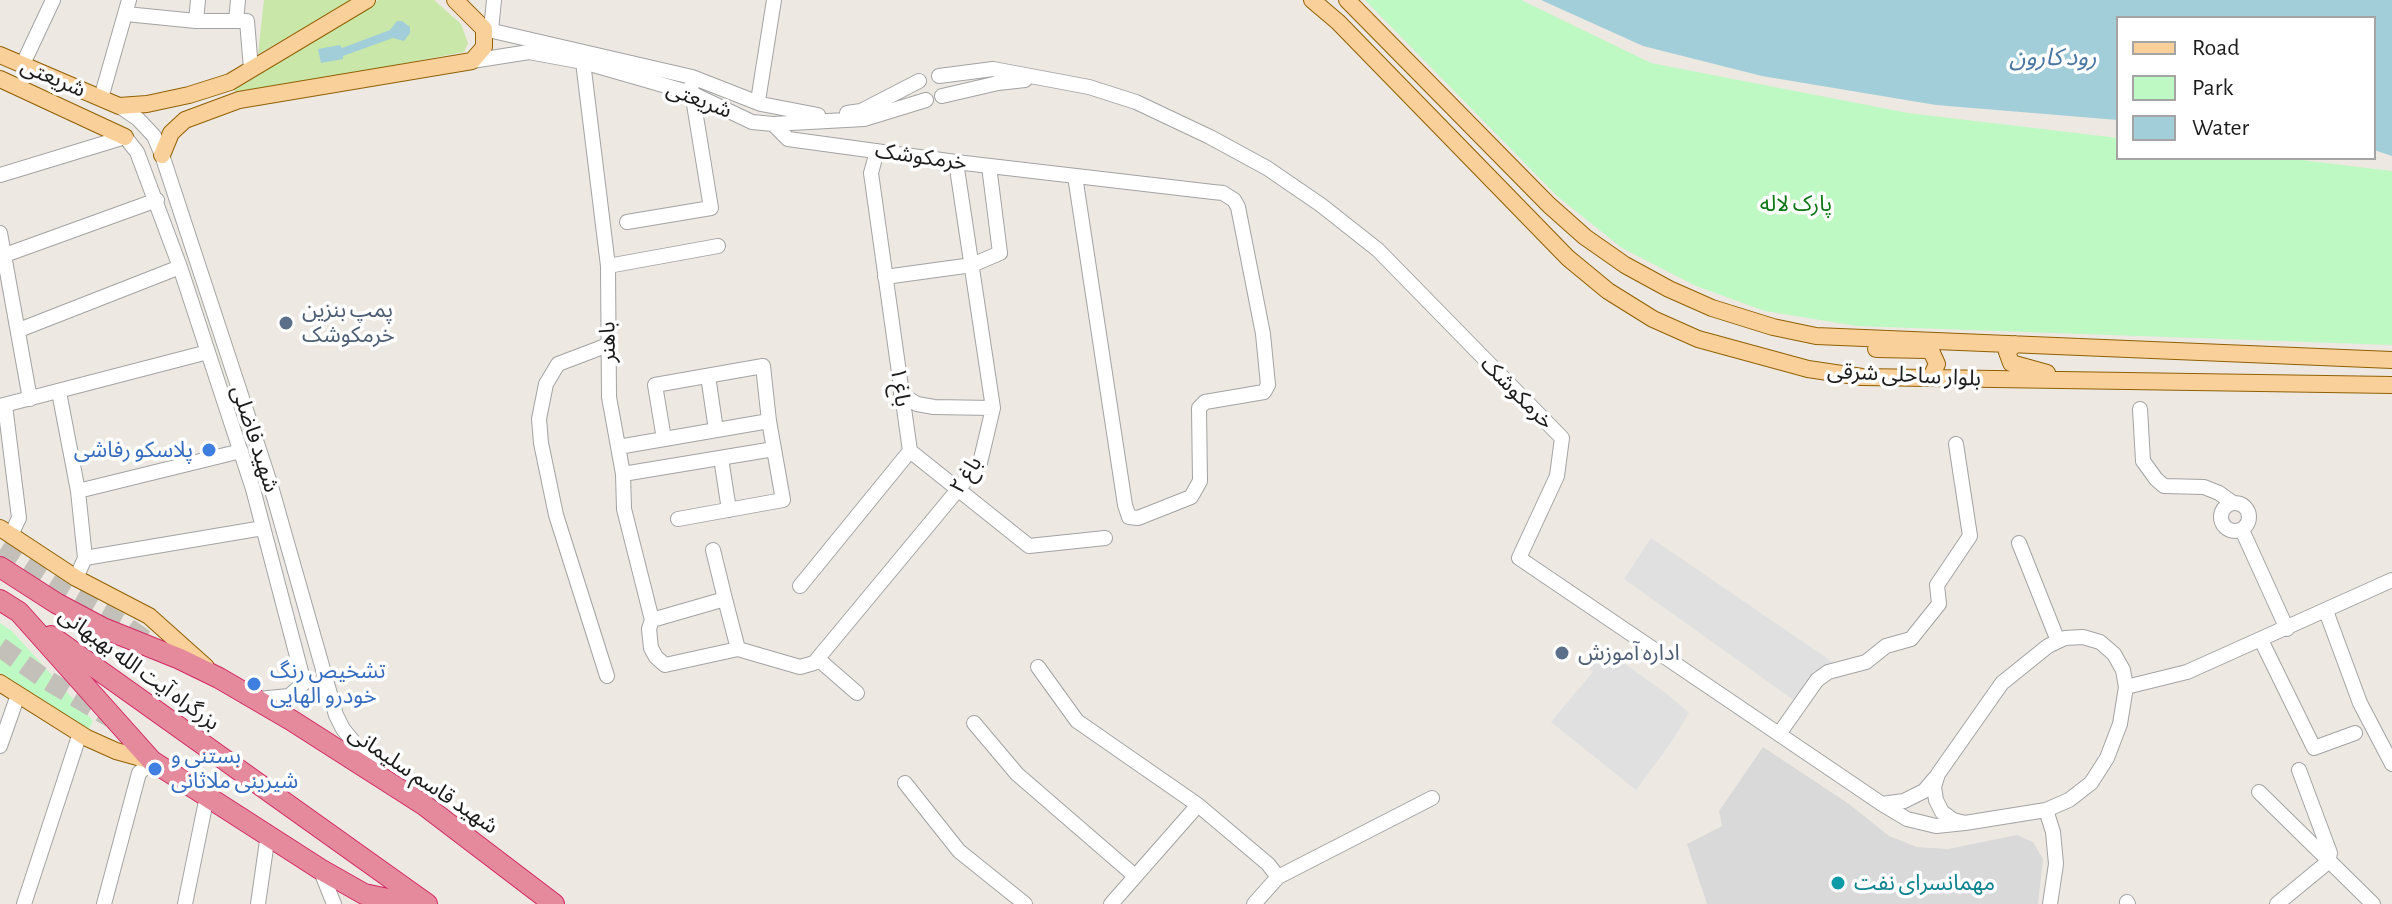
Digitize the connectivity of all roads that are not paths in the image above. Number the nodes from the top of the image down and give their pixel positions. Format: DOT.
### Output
graph roads {
  1 [pos="198,0"];
  2 [pos="238,0"];
  3 [pos="367,0"];
  4 [pos="455,0"];
  5 [pos="494,0"];
  6 [pos="774,0"];
  7 [pos="1312,0"];
  8 [pos="1347,0"];
  9 [pos="49,1"];
  10 [pos="128,7"];
  11 [pos="196,21"];
  12 [pos="236,21"];
  13 [pos="488,30"];
  14 [pos="0,55"];
  15 [pos="472,61"];
  16 [pos="583,62"];
  17 [pos="22,66"];
  18 [pos="251,69"];
  19 [pos="939,76"];
  20 [pos="692,77"];
  21 [pos="0,79"];
  22 [pos="1041,79"];
  23 [pos="919,81"];
  24 [pos="691,93"];
  25 [pos="942,96"];
  26 [pos="101,98"];
  27 [pos="926,100"];
  28 [pos="757,102"];
  29 [pos="119,106"];
  30 [pos="812,118"];
  31 [pos="750,119"];
  32 [pos="91,120"];
  33 [pos="773,124"];
  34 [pos="125,137"];
  35 [pos="92,145"];
  36 [pos="877,151"];
  37 [pos="162,155"];
  38 [pos="956,162"];
  39 [pos="989,166"];
  40 [pos="0,175"];
  41 [pos="1075,176"];
  42 [pos="157,200"];
  43 [pos="627,222"];
  44 [pos="0,233"];
  45 [pos="718,246"];
  46 [pos="5,255"];
  47 [pos="972,265"];
  48 [pos="608,266"];
  49 [pos="180,267"];
  50 [pos="885,277"];
  51 [pos="19,330"];
  52 [pos="1816,336"];
  53 [pos="2015,344"];
  54 [pos="608,345"];
  55 [pos="208,352"];
  56 [pos="2392,360"];
  57 [pos="708,376"];
  58 [pos="1927,378"];
  59 [pos="2076,380"];
  60 [pos="2392,385"];
  61 [pos="59,392"];
  62 [pos="901,394"];
  63 [pos="30,399"];
  64 [pos="2,406"];
  65 [pos="993,408"];
  66 [pos="2140,409"];
  67 [pos="769,421"];
  68 [pos="716,430"];
  69 [pos="664,439"];
  70 [pos="1956,444"];
  71 [pos="618,447"];
  72 [pos="774,449"];
  73 [pos="241,451"];
  74 [pos="910,451"];
  75 [pos="721,458"];
  76 [pos="623,474"];
  77 [pos="958,490"];
  78 [pos="78,491"];
  79 [pos="2233,503"];
  80 [pos="729,510"];
  81 [pos="678,519"];
  82 [pos="263,528"];
  83 [pos="2242,530"];
  84 [pos="6,532"];
  85 [pos="1105,538"];
  86 [pos="2019,543"];
  87 [pos="713,550"];
  88 [pos="85,558"];
  89 [pos="0,567"];
  90 [pos="76,578"];
  91 [pos="2392,580"];
  92 [pos="800,586"];
  93 [pos="725,599"];
  94 [pos="0,600"];
  95 [pos="2326,611"];
  96 [pos="19,612"];
  97 [pos="652,620"];
  98 [pos="2287,629"];
  99 [pos="2261,640"];
  100 [pos="2058,641"];
  101 [pos="738,649"];
  102 [pos="818,659"];
  103 [pos="1038,667"];
  104 [pos="323,670"];
  105 [pos="302,676"];
  106 [pos="607,676"];
  107 [pos="219,678"];
  108 [pos="0,683"];
  109 [pos="2126,687"];
  110 [pos="857,693"];
  111 [pos="18,695"];
  112 [pos="253,699"];
  113 [pos="974,723"];
  114 [pos="80,733"];
  115 [pos="2355,733"];
  116 [pos="1779,734"];
  117 [pos="0,746"];
  118 [pos="152,761"];
  119 [pos="2392,764"];
  120 [pos="2299,770"];
  121 [pos="1938,774"];
  122 [pos="382,777"];
  123 [pos="905,783"];
  124 [pos="2259,792"];
  125 [pos="207,796"];
  126 [pos="1432,798"];
  127 [pos="1882,804"];
  128 [pos="1198,805"];
  129 [pos="2046,810"];
  130 [pos="1965,823"];
  131 [pos="268,834"];
  132 [pos="2328,862"];
  133 [pos="320,869"];
  134 [pos="1135,876"];
  135 [pos="1278,877"];
  136 [pos="378,900"];
  137 [pos="24,904"];
  138 [pos="104,904"];
  139 [pos="185,904"];
  140 [pos="258,904"];
  141 [pos="334,904"];
  142 [pos="412,904"];
  143 [pos="427,904"];
  144 [pos="554,904"];
  145 [pos="1025,904"];
  146 [pos="1111,904"];
  147 [pos="1254,904"];
  148 [pos="2050,904"];
  149 [pos="2277,904"];
  150 [pos="2373,904"];
  1 -- 11 [label="street"];
  2 -- 12 [label="street"];
  3 -- 18 [label="main road"];
  4 -- 13 [label="main road"];
  5 -- 13 [label="street"];
  6 -- 28 [label="street"];
  7 -- 58 [label="main road, بلوار ساحلی شرقی"];
  8 -- 52 [label="main road, بلوار ساحلی شرقی"];
  9 -- 17 [label="street"];
  10 -- 11 [label="street"];
  10 -- 26 [label="street"];
  11 -- 12 [label="street"];
  12 -- 18 [label="street"];
  13 -- 15 [label="main road"];
  13 -- 20 [label="street, شریعتی"];
  14 -- 17 [label="main road, شریعتی"];
  15 -- 16 [label="street, شریعتی"];
  15 -- 37 [label="main road, شریعتی"];
  16 -- 24 [label="street, شریعتی"];
  16 -- 48 [label="street, باهنر"];
  17 -- 26 [label="main road, شریعتی"];
  18 -- 29 [label="main road"];
  19 -- 22 [label="street"];
  19 -- 23 [label="street"];
  19 -- 25 [label="street"];
  20 -- 24 [label="street"];
  20 -- 28 [label="street, شریعتی"];
  21 -- 32 [label="main road, شریعتی"];
  22 -- 25 [label="street"];
  22 -- 116 [label="street, خرمکوشک"];
  23 -- 27 [label="street"];
  23 -- 30 [label="street, شریعتی"];
  24 -- 31 [label="street, شریعتی"];
  24 -- 43 [label="street"];
  25 -- 27 [label="street"];
  26 -- 29 [label="main road, شریعتی"];
  27 -- 30 [label="street, شریعتی"];
  28 -- 30 [label="street, شریعتی"];
  28 -- 31 [label="street"];
  29 -- 37 [label="street, شهید فاضلی"];
  30 -- 33 [label="street, شریعتی"];
  31 -- 33 [label="street, شریعتی"];
  32 -- 34 [label="main road, شریعتی"];
  32 -- 35 [label="street"];
  33 -- 36 [label="street, خرمکوشک"];
  34 -- 35 [label="street"];
  34 -- 42 [label="street, شهید فاضلی"];
  35 -- 40 [label="street"];
  36 -- 38 [label="street, خرمکوشک"];
  36 -- 50 [label="street, باغ ۱"];
  37 -- 104 [label="street, شهید فاضلی"];
  38 -- 39 [label="street, خرمکوشک"];
  38 -- 47 [label="street, باغ ۲"];
  39 -- 41 [label="street, خرمکوشک"];
  39 -- 47 [label="street"];
  41 -- 41 [label="street, خرمکوشک"];
  42 -- 46 [label="street"];
  42 -- 49 [label="street, شهید فاضلی"];
  44 -- 46 [label="street"];
  45 -- 48 [label="street"];
  46 -- 51 [label="street"];
  47 -- 50 [label="street"];
  47 -- 65 [label="street, باغ ۲"];
  48 -- 54 [label="street, باهنر"];
  49 -- 51 [label="street"];
  49 -- 55 [label="street, شهید فاضلی"];
  50 -- 62 [label="street, باغ ۱"];
  51 -- 63 [label="street"];
  52 -- 53 [label="main road, بلوار ساحلی شرقی"];
  52 -- 58 [label="main road"];
  53 -- 56 [label="main road, بلوار ساحلی شرقی"];
  53 -- 59 [label="main road"];
  54 -- 71 [label="street, باهنر"];
  54 -- 106 [label="street"];
  55 -- 61 [label="street"];
  55 -- 73 [label="street, شهید فاضلی"];
  57 -- 67 [label="street"];
  57 -- 68 [label="street"];
  57 -- 69 [label="street"];
  58 -- 59 [label="main road, بلوار ساحلی شرقی"];
  59 -- 60 [label="main road, بلوار ساحلی شرقی"];
  61 -- 63 [label="street"];
  61 -- 78 [label="street"];
  62 -- 65 [label="street"];
  62 -- 74 [label="street, باغ ۱"];
  63 -- 64 [label="street"];
  64 -- 84 [label="street"];
  65 -- 77 [label="street, باغ ۲"];
  66 -- 79 [label="street"];
  67 -- 68 [label="street"];
  67 -- 72 [label="street"];
  68 -- 69 [label="street"];
  69 -- 71 [label="street"];
  70 -- 116 [label="street"];
  71 -- 76 [label="street, باهنر"];
  72 -- 75 [label="street"];
  72 -- 80 [label="street"];
  73 -- 78 [label="street"];
  73 -- 82 [label="street, شهید فاضلی"];
  74 -- 77 [label="street"];
  74 -- 92 [label="street"];
  75 -- 76 [label="street"];
  75 -- 80 [label="street"];
  76 -- 97 [label="street, باهنر"];
  77 -- 85 [label="street"];
  77 -- 102 [label="street, باغ ۲"];
  78 -- 88 [label="street"];
  79 -- 83 [label="street"];
  79 -- 83 [label="street"];
  80 -- 81 [label="street"];
  82 -- 88 [label="street"];
  82 -- 105 [label="street, شهید فاضلی"];
  83 -- 98 [label="street"];
  84 -- 90 [label="main road"];
  86 -- 100 [label="street"];
  87 -- 93 [label="street"];
  88 -- 90 [label="street"];
  89 -- 107 [label="highway, بزرگراه آیت الله بهبهانی"];
  90 -- 107 [label="main road"];
  91 -- 95 [label="street"];
  93 -- 97 [label="street"];
  93 -- 101 [label="street"];
  94 -- 96 [label="highway, بزرگراه آیت الله بهبهانی"];
  95 -- 98 [label="street"];
  95 -- 119 [label="street"];
  96 -- 118 [label="highway, بزرگراه آیت الله بهبهانی"];
  96 -- 143 [label="highway, بزرگراه آیت الله بهبهانی"];
  97 -- 101 [label="street"];
  98 -- 99 [label="street"];
  99 -- 109 [label="street"];
  99 -- 115 [label="street"];
  100 -- 109 [label="street"];
  100 -- 121 [label="street"];
  101 -- 102 [label="street"];
  102 -- 110 [label="street"];
  103 -- 128 [label="street"];
  104 -- 105 [label="street"];
  104 -- 122 [label="street, شهید فاضلی"];
  105 -- 112 [label="street"];
  107 -- 112 [label="highway, شهید قاسم سلیمانی"];
  108 -- 111 [label="main road"];
  109 -- 129 [label="street, خرمکوشک"];
  111 -- 114 [label="main road"];
  111 -- 117 [label="street"];
  112 -- 122 [label="highway, شهید قاسم سلیمانی"];
  113 -- 134 [label="street"];
  114 -- 118 [label="main road"];
  114 -- 137 [label="street"];
  116 -- 127 [label="street, خرمکوشک"];
  118 -- 125 [label="highway"];
  118 -- 138 [label="street"];
  120 -- 132 [label="street"];
  121 -- 127 [label="street"];
  121 -- 130 [label="street"];
  122 -- 144 [label="highway, شهید قاسم سلیمانی"];
  123 -- 145 [label="street"];
  124 -- 132 [label="street"];
  125 -- 131 [label="highway"];
  125 -- 139 [label="street"];
  126 -- 135 [label="street"];
  127 -- 130 [label="street, خرمکوشک"];
  128 -- 134 [label="street"];
  128 -- 135 [label="street"];
  129 -- 130 [label="street, خرمکوشک"];
  129 -- 148 [label="street"];
  131 -- 133 [label="highway"];
  131 -- 140 [label="street"];
  132 -- 149 [label="street"];
  132 -- 150 [label="street"];
  133 -- 136 [label="highway"];
  133 -- 141 [label="street"];
  134 -- 146 [label="street"];
  135 -- 147 [label="street"];
  136 -- 142 [label="highway"];
}
